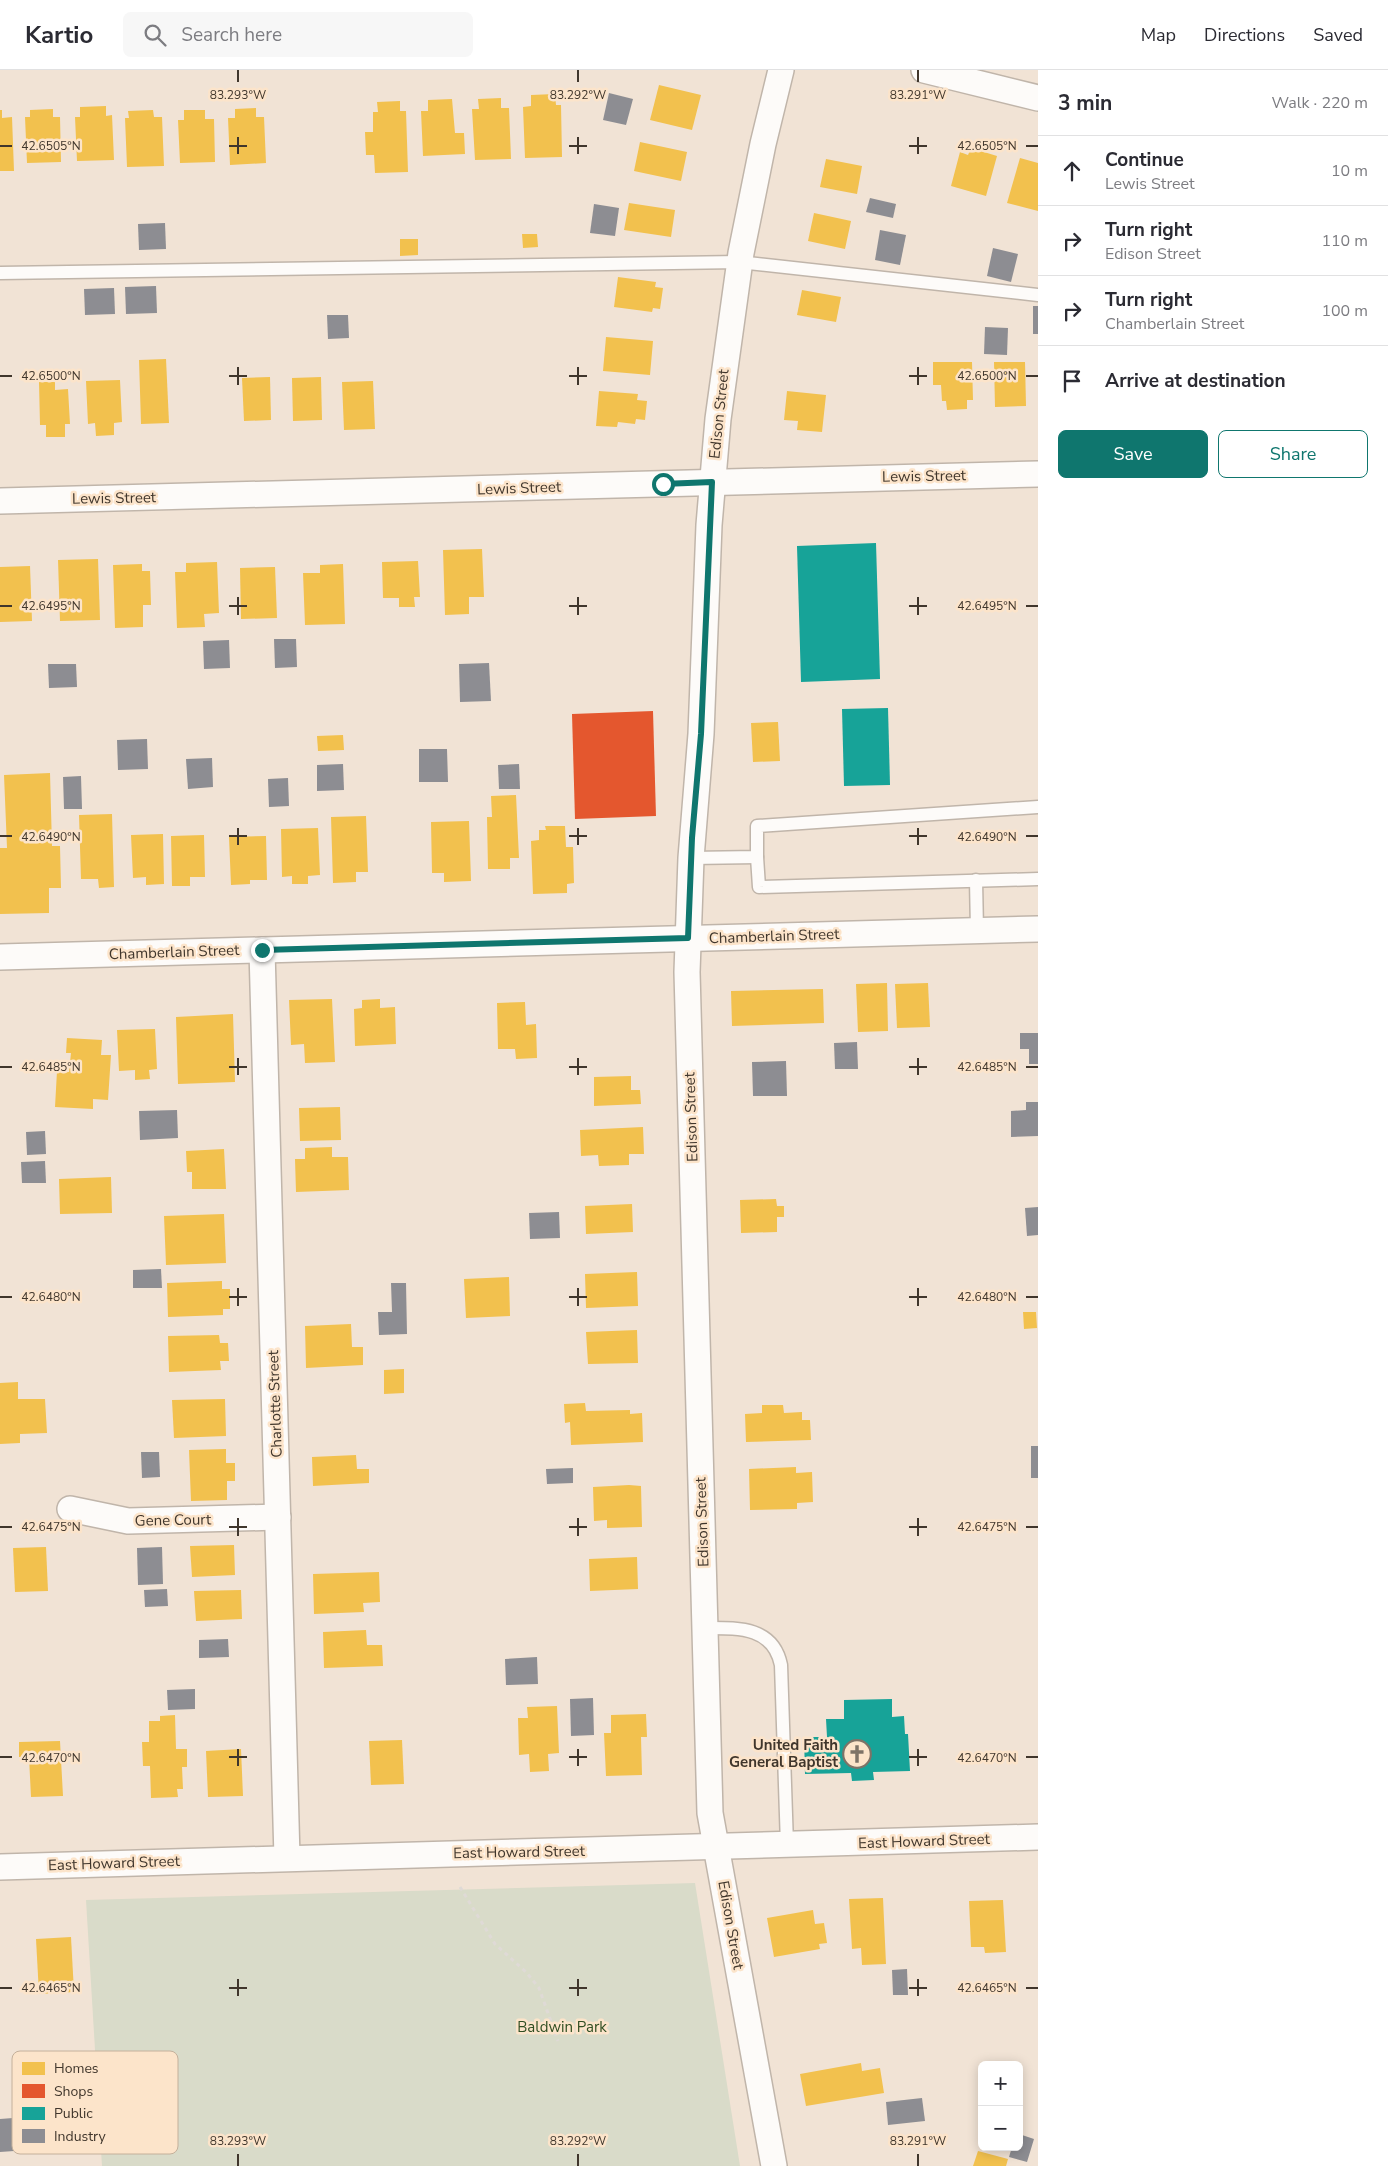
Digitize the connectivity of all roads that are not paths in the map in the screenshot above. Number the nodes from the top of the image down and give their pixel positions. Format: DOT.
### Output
graph roads {
  1 [pos="781,70"];
  2 [pos="924,70"];
  3 [pos="1038,98"];
  4 [pos="739,262"];
  5 [pos="0,273"];
  6 [pos="1038,295"];
  7 [pos="1038,474"];
  8 [pos="712,482"];
  9 [pos="0,501"];
  10 [pos="1038,807"];
  11 [pos="757,857"];
  12 [pos="691,858"];
  13 [pos="1038,879"];
  14 [pos="976,880"];
  15 [pos="1038,929"];
  16 [pos="977,931"];
  17 [pos="688,938"];
  18 [pos="262,950"];
  19 [pos="0,957"];
  20 [pos="70,1509"];
  21 [pos="278,1517"];
  22 [pos="705,1628"];
  23 [pos="1038,1838"];
  24 [pos="787,1845"];
  25 [pos="717,1847"];
  26 [pos="287,1858"];
  27 [pos="0,1867"];
  28 [pos="774,2166"];
  1 -- 4 [label="street, Edison Street"];
  2 -- 3 [label="street"];
  4 -- 5 [label="lane"];
  4 -- 6 [label="lane"];
  4 -- 8 [label="street, Edison Street"];
  7 -- 8 [label="street, Lewis Street"];
  8 -- 9 [label="street, Lewis Street"];
  8 -- 12 [label="street, Edison Street"];
  10 -- 11 [label="lane"];
  11 -- 12 [label="lane"];
  11 -- 14 [label="lane"];
  12 -- 17 [label="street, Edison Street"];
  13 -- 14 [label="lane"];
  14 -- 16 [label="lane"];
  15 -- 16 [label="street, Chamberlain Street"];
  16 -- 17 [label="street, Chamberlain Street"];
  17 -- 18 [label="street, Chamberlain Street"];
  17 -- 22 [label="street, Edison Street"];
  18 -- 19 [label="street, Chamberlain Street"];
  18 -- 21 [label="street, Charlotte Street"];
  20 -- 21 [label="street, Gene Court"];
  21 -- 26 [label="street, Charlotte Street"];
  22 -- 24 [label="lane"];
  22 -- 25 [label="street, Edison Street"];
  23 -- 24 [label="street, East Howard Street"];
  24 -- 25 [label="street, East Howard Street"];
  25 -- 26 [label="street, East Howard Street"];
  25 -- 28 [label="street, Edison Street"];
  26 -- 27 [label="street, East Howard Street"];
}
